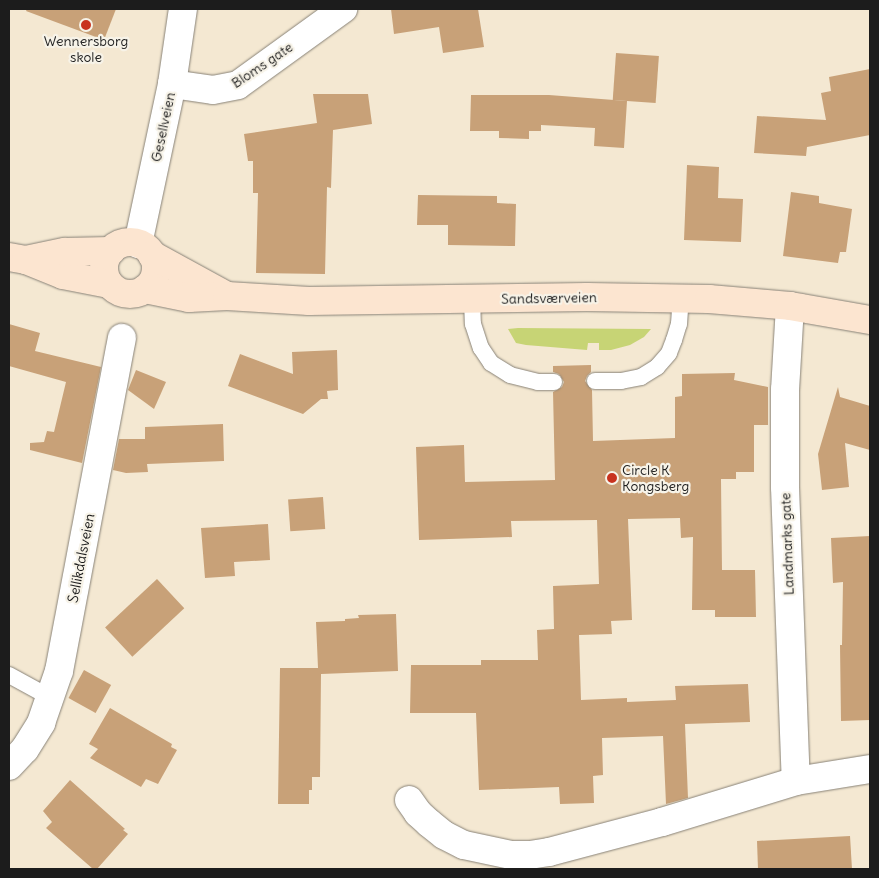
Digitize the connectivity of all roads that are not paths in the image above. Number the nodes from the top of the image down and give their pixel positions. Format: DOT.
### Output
graph roads {
  1 [pos="183,9"];
  2 [pos="343,9"];
  3 [pos="172,84"];
  4 [pos="145,249"];
  5 [pos="110,251"];
  6 [pos="17,258"];
  7 [pos="109,284"];
  8 [pos="145,290"];
  9 [pos="227,296"];
  10 [pos="681,298"];
  11 [pos="472,299"];
  12 [pos="790,306"];
  13 [pos="870,320"];
  14 [pos="122,338"];
  15 [pos="595,381"];
  16 [pos="554,382"];
  17 [pos="9,675"];
  18 [pos="51,698"];
  19 [pos="9,766"];
  20 [pos="870,769"];
  21 [pos="796,781"];
  22 [pos="408,800"];
  1 -- 3 [label="street, Gesellveien"];
  2 -- 3 [label="street, Bloms gate"];
  3 -- 4 [label="street, Gesellveien"];
  4 -- 5 [label="street"];
  4 -- 8 [label="street"];
  4 -- 9 [label="street, Sandsværveien"];
  5 -- 6 [label="street"];
  5 -- 7 [label="street"];
  6 -- 7 [label="street"];
  7 -- 8 [label="street"];
  8 -- 9 [label="street, Sandsværveien"];
  9 -- 11 [label="street, Sandsværveien"];
  10 -- 11 [label="street, Sandsværveien"];
  10 -- 12 [label="street, Sandsværveien"];
  10 -- 15 [label="lane"];
  11 -- 16 [label="lane"];
  12 -- 13 [label="street, Sandsværveien"];
  12 -- 21 [label="street, Landmarks gate"];
  14 -- 18 [label="street, Sellikdalsveien"];
  17 -- 18 [label="lane"];
  18 -- 19 [label="street, Sellikdalsveien"];
  20 -- 21 [label="street"];
  21 -- 22 [label="street"];
}
